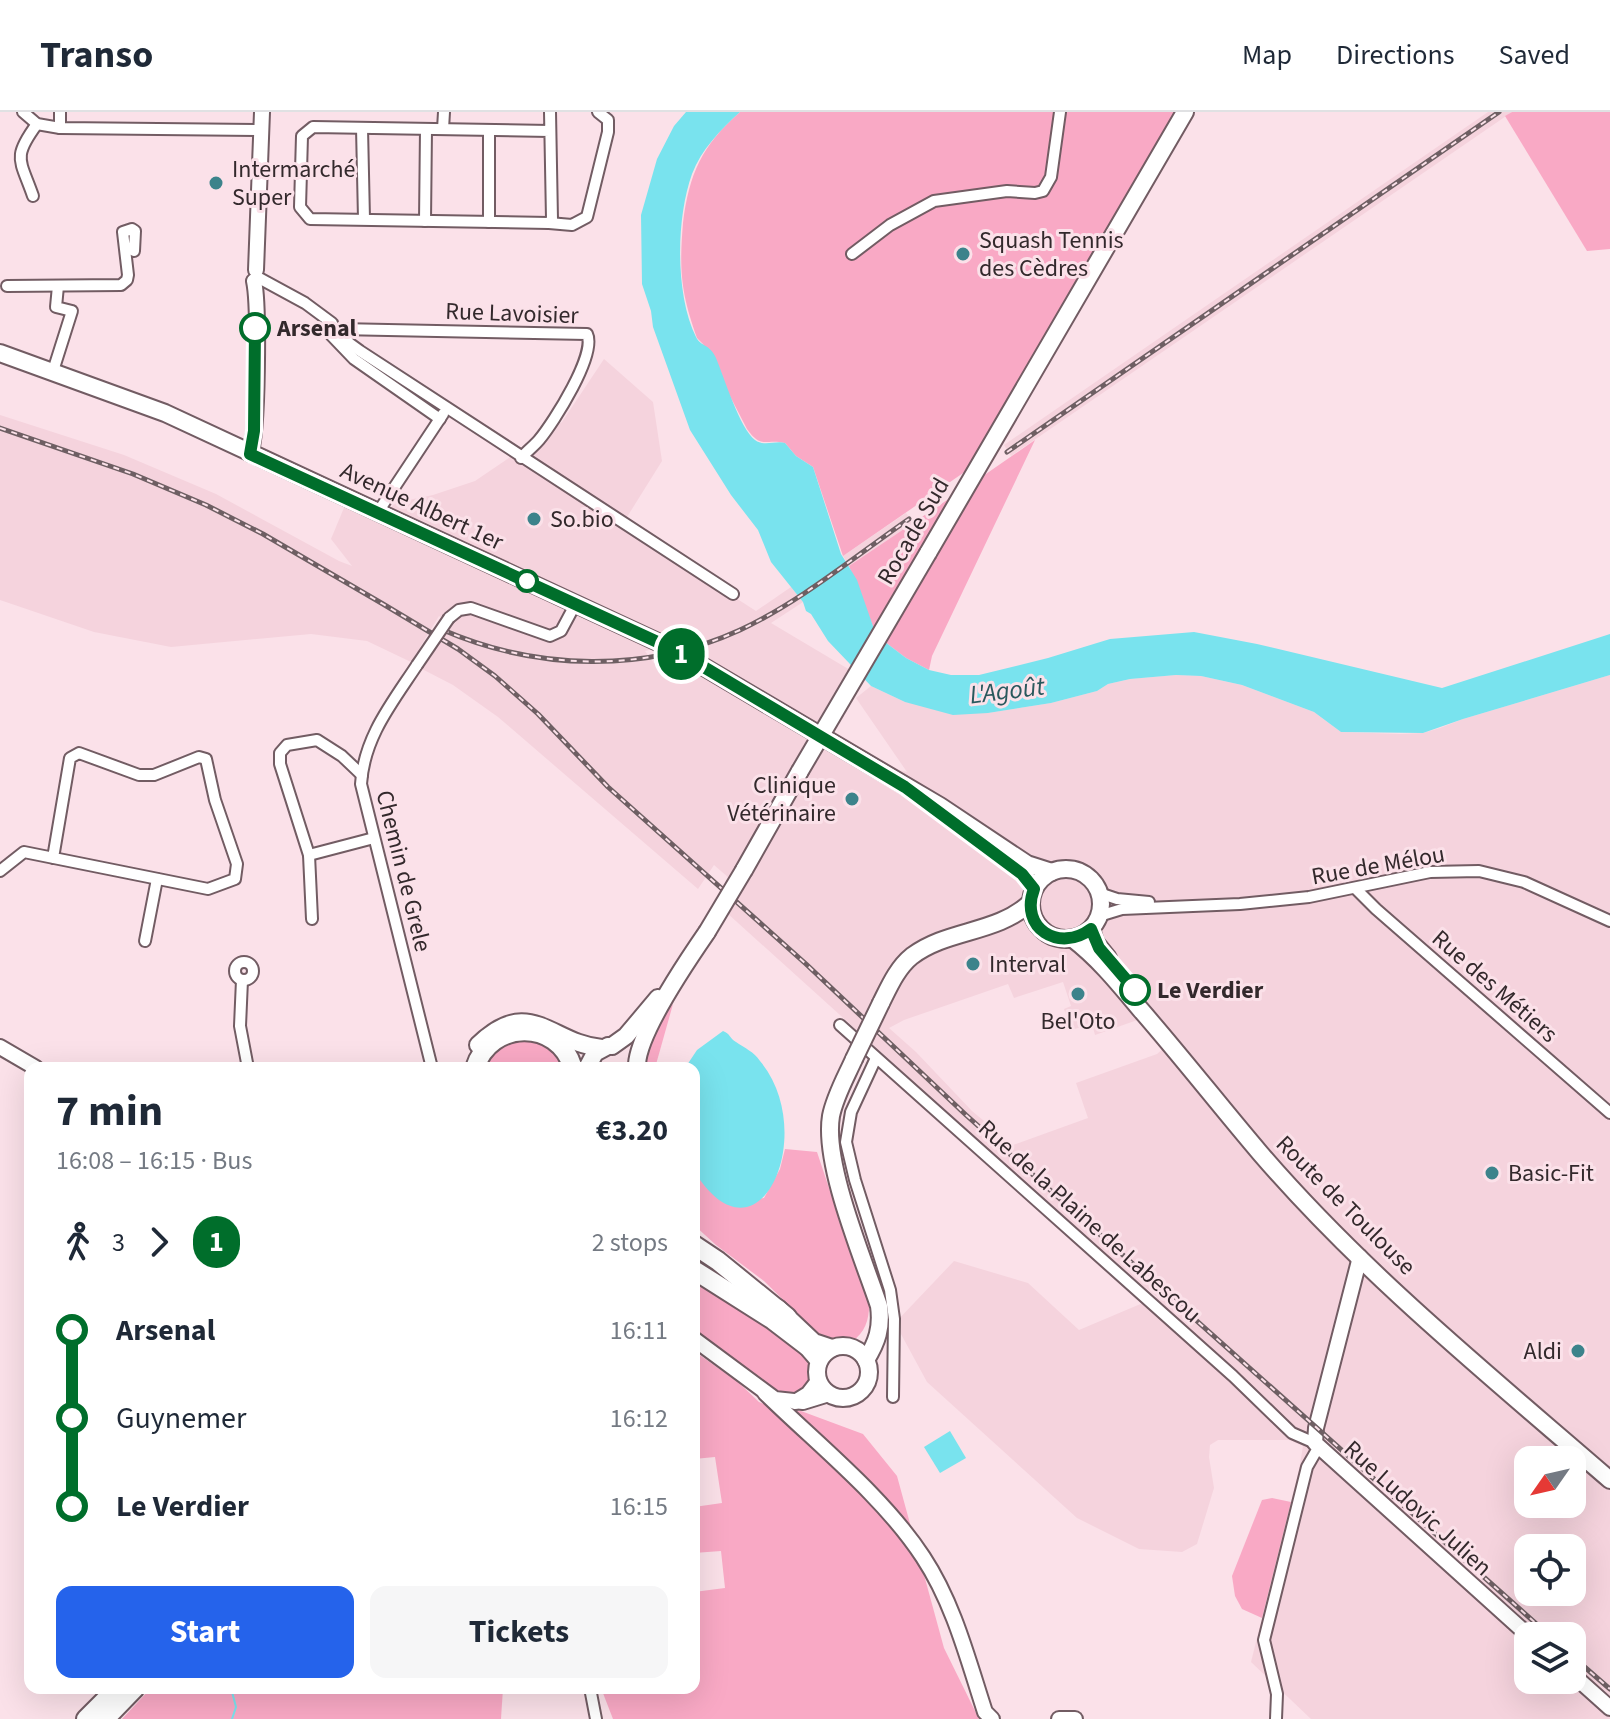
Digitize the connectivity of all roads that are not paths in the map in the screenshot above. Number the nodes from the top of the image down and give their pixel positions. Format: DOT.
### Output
graph roads {
  1 [pos="23,112"];
  2 [pos="60,112"];
  3 [pos="255,112"];
  4 [pos="262,112"];
  5 [pos="444,112"];
  6 [pos="550,112"];
  7 [pos="598,112"];
  8 [pos="1060,112"];
  9 [pos="1185,112"];
  10 [pos="37,124"];
  11 [pos="60,128"];
  12 [pos="362,128"];
  13 [pos="426,129"];
  14 [pos="443,129"];
  15 [pos="258,130"];
  16 [pos="489,130"];
  17 [pos="550,131"];
  18 [pos="33,196"];
  19 [pos="364,219"];
  20 [pos="425,221"];
  21 [pos="489,222"];
  22 [pos="549,223"];
  23 [pos="134,251"];
  24 [pos="852,254"];
  25 [pos="256,276"];
  26 [pos="7,286"];
  27 [pos="58,286"];
  28 [pos="276,288"];
  29 [pos="257,297"];
  30 [pos="334,329"];
  31 [pos="0,353"];
  32 [pos="53,371"];
  33 [pos="443,414"];
  34 [pos="250,454"];
  35 [pos="521,458"];
  36 [pos="378,512"];
  37 [pos="733,594"];
  38 [pos="576,603"];
  39 [pos="362,775"];
  40 [pos="905,787"];
  41 [pos="374,838"];
  42 [pos="309,855"];
  43 [pos="53,858"];
  44 [pos="0,871"];
  45 [pos="1052,872"];
  46 [pos="157,879"];
  47 [pos="1355,888"];
  48 [pos="1099,893"];
  49 [pos="1032,896"];
  50 [pos="1190,906"];
  51 [pos="312,919"];
  52 [pos="1610,921"];
  53 [pos="1095,923"];
  54 [pos="990,927"];
  55 [pos="1039,927"];
  56 [pos="1073,939"];
  57 [pos="145,941"];
  58 [pos="680,973"];
  59 [pos="242,980"];
  60 [pos="840,1025"];
  61 [pos="0,1047"];
  62 [pos="607,1047"];
  63 [pos="876,1058"];
  64 [pos="26,1062"];
  65 [pos="247,1062"];
  66 [pos="430,1062"];
  67 [pos="470,1062"];
  68 [pos="478,1062"];
  69 [pos="570,1062"];
  70 [pos="590,1062"];
  71 [pos="635,1062"];
  72 [pos="638,1062"];
  73 [pos="1610,1113"];
  74 [pos="700,1239"];
  75 [pos="700,1249"];
  76 [pos="700,1256"];
  77 [pos="1360,1257"];
  78 [pos="1373,1269"];
  79 [pos="700,1274"];
  80 [pos="1350,1291"];
  81 [pos="787,1317"];
  82 [pos="700,1343"];
  83 [pos="832,1348"];
  84 [pos="813,1354"];
  85 [pos="861,1355"];
  86 [pos="823,1388"];
  87 [pos="765,1393"];
  88 [pos="893,1397"];
  89 [pos="1316,1446"];
  90 [pos="1610,1469"];
  91 [pos="1610,1480"];
  92 [pos="1514,1623"];
  93 [pos="1586,1687"];
  94 [pos="111,1694"];
  95 [pos="129,1694"];
  96 [pos="591,1694"];
  97 [pos="1610,1708"];
  98 [pos="86,1719"];
  99 [pos="105,1719"];
  100 [pos="596,1719"];
  101 [pos="992,1719"];
  102 [pos="1059,1719"];
  103 [pos="1075,1719"];
  104 [pos="1276,1719"];
  1 -- 10 [label="street"];
  2 -- 11 [label="street"];
  3 -- 15 [label="main road"];
  4 -- 15 [label="main road"];
  5 -- 14 [label="street"];
  6 -- 17 [label="street"];
  7 -- 22 [label="street"];
  8 -- 24 [label="street"];
  9 -- 58 [label="main road, Rocade Sud, bridge"];
  10 -- 11 [label="street"];
  10 -- 18 [label="street"];
  11 -- 15 [label="street"];
  12 -- 13 [label="street"];
  12 -- 19 [label="street"];
  12 -- 19 [label="street"];
  13 -- 14 [label="street"];
  13 -- 20 [label="street"];
  14 -- 16 [label="street"];
  15 -- 25 [label="main road"];
  16 -- 17 [label="street"];
  16 -- 21 [label="street"];
  17 -- 22 [label="street"];
  19 -- 20 [label="street"];
  20 -- 21 [label="street"];
  21 -- 22 [label="street"];
  23 -- 27 [label="street"];
  25 -- 28 [label="street"];
  25 -- 29 [label="main road"];
  26 -- 27 [label="street"];
  27 -- 32 [label="street"];
  28 -- 29 [label="street"];
  28 -- 30 [label="street"];
  29 -- 34 [label="main road"];
  30 -- 33 [label="street"];
  30 -- 35 [label="street, Rue Lavoisier"];
  31 -- 32 [label="main road, Avenue Albert 1er"];
  32 -- 34 [label="main road, Avenue Albert 1er"];
  33 -- 35 [label="street"];
  33 -- 36 [label="street"];
  34 -- 36 [label="main road, Avenue Albert 1er"];
  35 -- 37 [label="street"];
  36 -- 38 [label="main road, Avenue Albert 1er"];
  38 -- 39 [label="street, Chemin de Grele, bridge"];
  38 -- 40 [label="main road, Avenue Albert 1er"];
  39 -- 41 [label="street, Chemin de Grele"];
  39 -- 42 [label="street"];
  40 -- 45 [label="main road"];
  40 -- 49 [label="main road"];
  41 -- 42 [label="street"];
  41 -- 66 [label="street, Chemin de Grele"];
  42 -- 51 [label="street"];
  43 -- 44 [label="street"];
  43 -- 46 [label="street"];
  43 -- 46 [label="street"];
  45 -- 48 [label="main road"];
  45 -- 49 [label="main road"];
  46 -- 57 [label="street"];
  47 -- 50 [label="street, Rue de Mélou"];
  47 -- 52 [label="street, Rue de Mélou"];
  47 -- 73 [label="street, Rue des Métiers"];
  48 -- 50 [label="street, Rue de Mélou"];
  48 -- 53 [label="main road"];
  49 -- 54 [label="main road"];
  49 -- 55 [label="main road"];
  50 -- 53 [label="street, Rue de Mélou"];
  53 -- 56 [label="main road"];
  53 -- 90 [label="main road"];
  54 -- 55 [label="main road"];
  54 -- 85 [label="main road, bridge"];
  55 -- 56 [label="main road"];
  56 -- 77 [label="main road, Route de Toulouse"];
  58 -- 62 [label="main road, Rocade Sud"];
  58 -- 72 [label="main road, Rocade Sud"];
  59 -- 65 [label="street"];
  60 -- 63 [label="street, Rue de la Plaine de Labescou"];
  61 -- 64 [label="main road"];
  62 -- 67 [label="main road"];
  62 -- 70 [label="main road, Rocade Sud"];
  62 -- 71 [label="main road"];
  63 -- 88 [label="street"];
  63 -- 89 [label="street, Rue de la Plaine de Labescou"];
  68 -- 69 [label="highway"];
  74 -- 81 [label="main road"];
  75 -- 81 [label="highway"];
  76 -- 84 [label="main road"];
  77 -- 78 [label="main road, Route de Toulouse"];
  77 -- 80 [label="main road"];
  78 -- 80 [label="main road"];
  78 -- 91 [label="main road, Route de Toulouse"];
  79 -- 84 [label="highway"];
  80 -- 89 [label="main road"];
  81 -- 83 [label="main road"];
  82 -- 87 [label="main road"];
  83 -- 84 [label="main road"];
  83 -- 85 [label="main road"];
  84 -- 86 [label="main road"];
  85 -- 86 [label="main road"];
  86 -- 87 [label="main road"];
  87 -- 101 [label="main road"];
  89 -- 92 [label="main road, Rue Ludovic Julien"];
  89 -- 104 [label="street"];
  93 -- 97 [label="main road"];
  94 -- 98 [label="highway"];
  95 -- 99 [label="highway"];
  96 -- 100 [label="street"];
  102 -- 103 [label="main road"];
}
